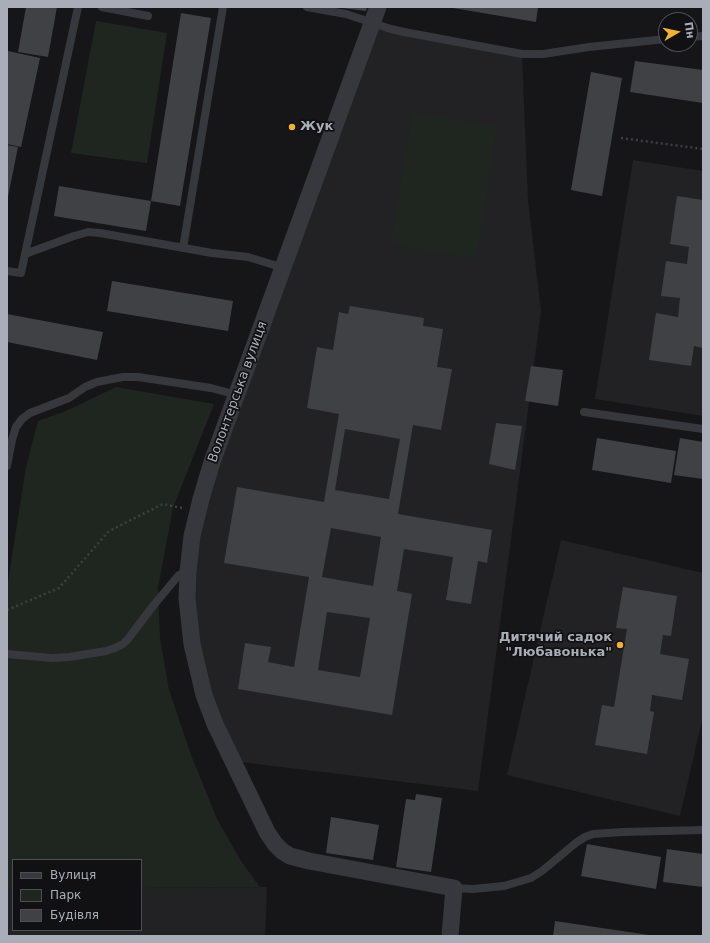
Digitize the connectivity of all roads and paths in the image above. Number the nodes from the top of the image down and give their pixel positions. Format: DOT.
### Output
graph roads {
  1 [pos="78,7"];
  2 [pos="102,7"];
  3 [pos="223,7"];
  4 [pos="307,7"];
  5 [pos="375,15"];
  6 [pos="148,16"];
  7 [pos="658,40"];
  8 [pos="621,138"];
  9 [pos="703,149"];
  10 [pos="183,248"];
  11 [pos="25,254"];
  12 [pos="284,268"];
  13 [pos="7,271"];
  14 [pos="237,395"];
  15 [pos="584,412"];
  16 [pos="703,429"];
  17 [pos="7,466"];
  18 [pos="198,511"];
  19 [pos="188,572"];
  20 [pos="7,610"];
  21 [pos="7,654"];
  22 [pos="703,830"];
  23 [pos="454,888"];
  24 [pos="450,936"];
  1 -- 11 [label="lane"];
  2 -- 6 [label="lane"];
  3 -- 10 [label="lane"];
  4 -- 5 [label="lane"];
  5 -- 7 [label="lane"];
  5 -- 12 [label="street, Волонтерська вулиця"];
  8 -- 9 [label="path"];
  10 -- 11 [label="lane"];
  10 -- 12 [label="lane"];
  11 -- 13 [label="lane"];
  12 -- 14 [label="street, Волонтерська вулиця"];
  14 -- 17 [label="lane"];
  14 -- 18 [label="street, Волонтерська вулиця"];
  15 -- 16 [label="lane"];
  18 -- 19 [label="street, Волонтерська вулиця"];
  18 -- 20 [label="path"];
  19 -- 21 [label="lane"];
  19 -- 23 [label="street, Волонтерська вулиця"];
  22 -- 23 [label="lane"];
  23 -- 24 [label="street"];
}
